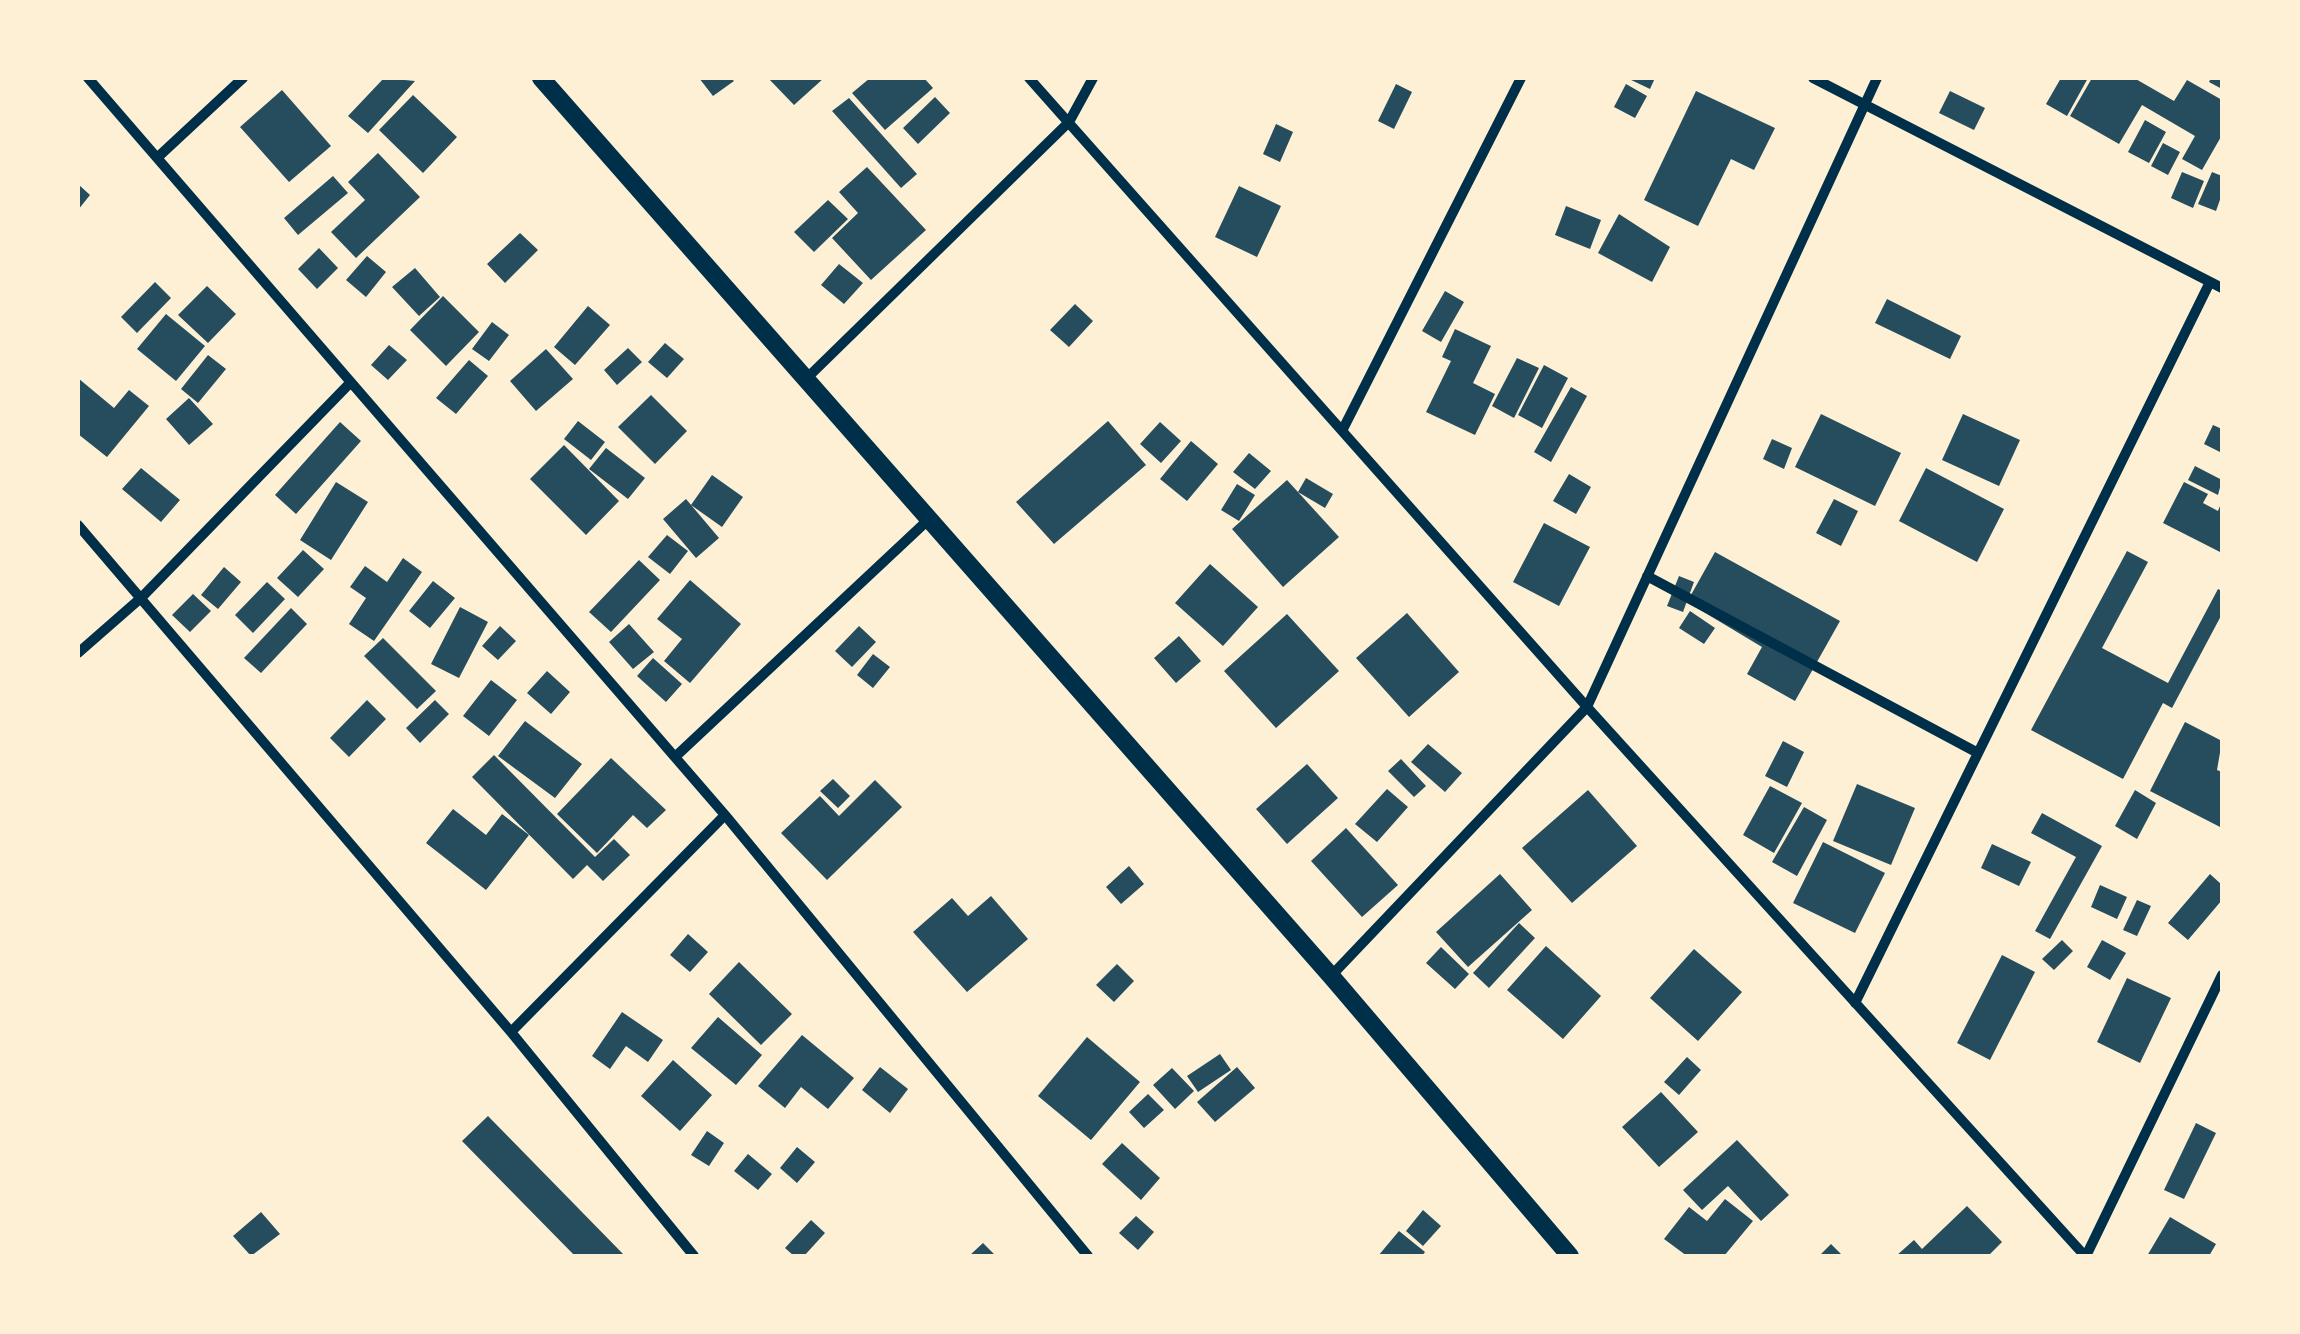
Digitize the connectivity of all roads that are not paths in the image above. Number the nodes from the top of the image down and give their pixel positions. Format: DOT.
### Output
graph roads {
  1 [pos="88,78"];
  2 [pos="243,78"];
  3 [pos="541,78"];
  4 [pos="1030,78"];
  5 [pos="1093,78"];
  6 [pos="1521,78"];
  7 [pos="1813,78"];
  8 [pos="1876,78"];
  9 [pos="1863,103"];
  10 [pos="1069,122"];
  11 [pos="158,157"];
  12 [pos="2210,282"];
  13 [pos="2222,288"];
  14 [pos="805,380"];
  15 [pos="350,382"];
  16 [pos="1343,429"];
  17 [pos="928,520"];
  18 [pos="78,525"];
  19 [pos="1647,576"];
  20 [pos="142,597"];
  21 [pos="78,653"];
  22 [pos="1587,707"];
  23 [pos="1978,754"];
  24 [pos="675,757"];
  25 [pos="725,815"];
  26 [pos="2222,975"];
  27 [pos="1332,976"];
  28 [pos="1855,1003"];
  29 [pos="511,1032"];
  30 [pos="694,1256"];
  31 [pos="1088,1256"];
  32 [pos="1570,1256"];
  33 [pos="2086,1256"];
  1 -- 11 [label="street"];
  2 -- 11 [label="street"];
  3 -- 14 [label="street"];
  4 -- 10 [label="street"];
  5 -- 10 [label="street"];
  6 -- 16 [label="street"];
  7 -- 9 [label="street"];
  8 -- 9 [label="street"];
  9 -- 12 [label="street"];
  9 -- 19 [label="street"];
  10 -- 14 [label="street"];
  10 -- 16 [label="street"];
  11 -- 15 [label="street"];
  12 -- 13 [label="street"];
  12 -- 23 [label="street"];
  14 -- 17 [label="street"];
  15 -- 20 [label="street"];
  15 -- 24 [label="street"];
  16 -- 22 [label="street"];
  17 -- 24 [label="street"];
  17 -- 27 [label="street"];
  18 -- 20 [label="street"];
  19 -- 22 [label="street"];
  19 -- 23 [label="street"];
  20 -- 21 [label="street"];
  20 -- 29 [label="street"];
  22 -- 27 [label="street"];
  22 -- 28 [label="street"];
  23 -- 28 [label="street"];
  24 -- 25 [label="street"];
  25 -- 29 [label="street"];
  25 -- 31 [label="street"];
  26 -- 33 [label="street"];
  27 -- 32 [label="street"];
  28 -- 33 [label="street"];
  29 -- 30 [label="street"];
}
